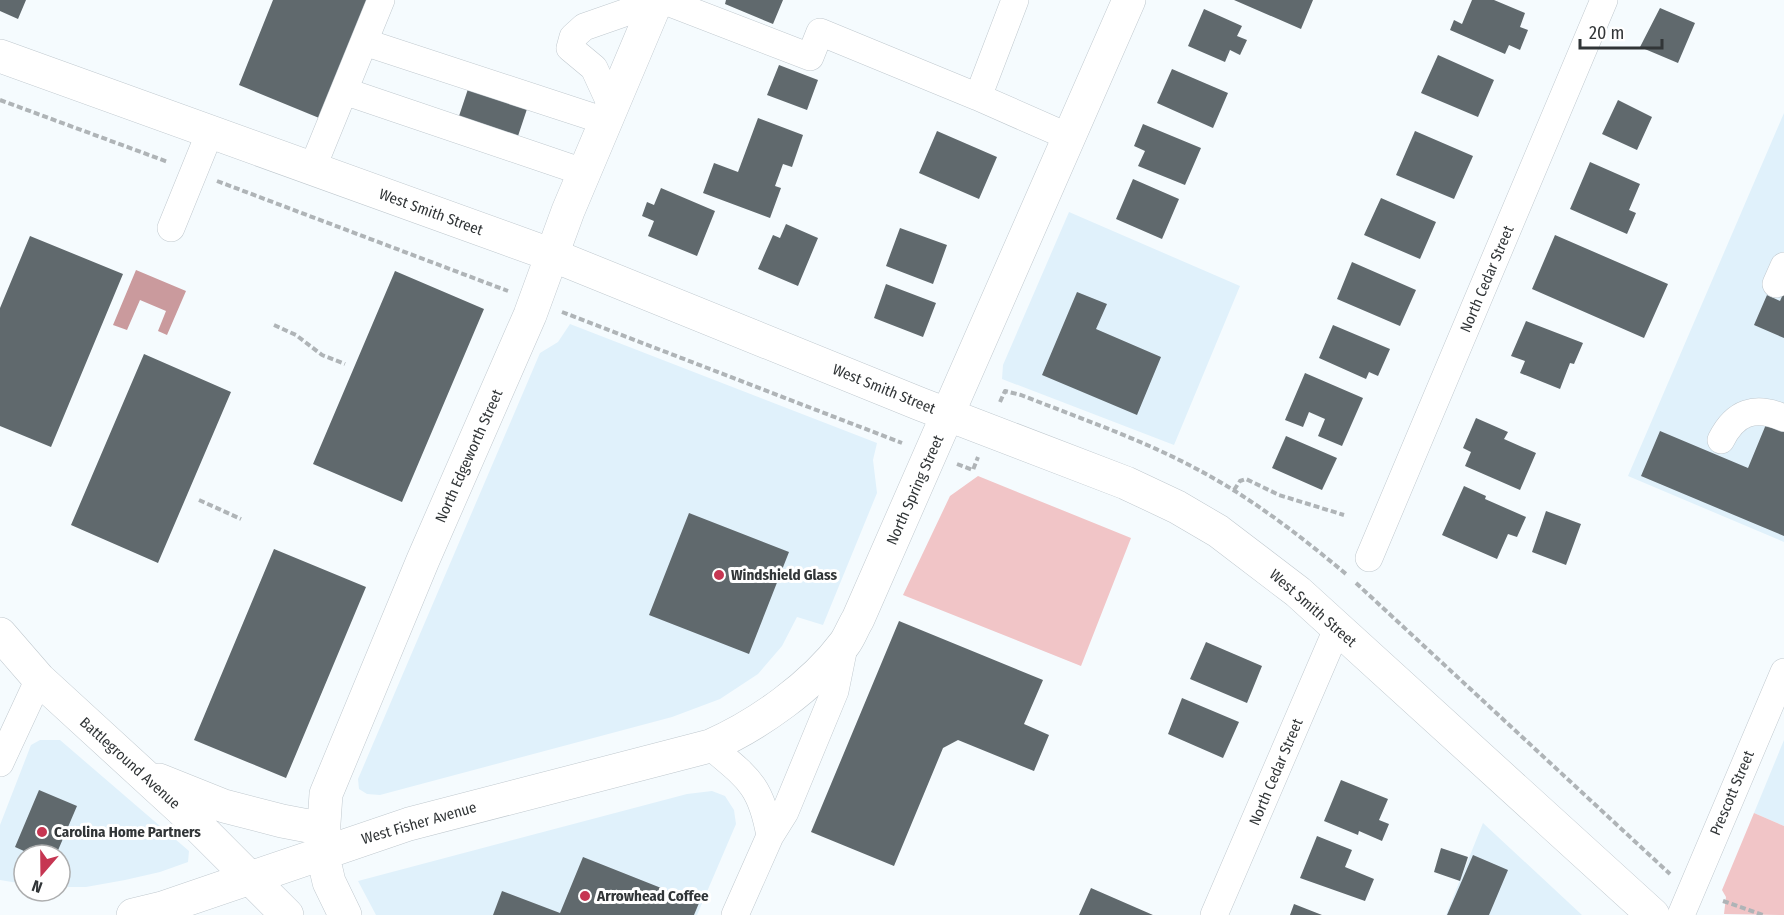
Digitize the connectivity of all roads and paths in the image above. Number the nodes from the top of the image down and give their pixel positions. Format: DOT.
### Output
graph roads {
  1 [pos="381,0"];
  2 [pos="647,0"];
  3 [pos="657,0"];
  4 [pos="662,0"];
  5 [pos="1014,0"];
  6 [pos="1129,0"];
  7 [pos="1604,0"];
  8 [pos="364,42"];
  9 [pos="0,56"];
  10 [pos="344,92"];
  11 [pos="978,97"];
  12 [pos="608,113"];
  13 [pos="210,132"];
  14 [pos="1069,137"];
  15 [pos="312,169"];
  16 [pos="583,172"];
  17 [pos="171,228"];
  18 [pos="552,255"];
  19 [pos="274,325"];
  20 [pos="345,364"];
  21 [pos="948,414"];
  22 [pos="1784,417"];
  23 [pos="1721,440"];
  24 [pos="1234,490"];
  25 [pos="199,500"];
  26 [pos="1344,515"];
  27 [pos="241,519"];
  28 [pos="1369,558"];
  29 [pos="1338,628"];
  30 [pos="0,634"];
  31 [pos="845,642"];
  32 [pos="1784,672"];
  33 [pos="39,679"];
  34 [pos="710,746"];
  35 [pos="0,763"];
  36 [pos="142,773"];
  37 [pos="770,836"];
  38 [pos="323,841"];
  39 [pos="250,877"];
  40 [pos="1723,901"];
  41 [pos="140,915"];
  42 [pos="286,915"];
  43 [pos="345,915"];
  44 [pos="735,915"];
  45 [pos="1214,915"];
  46 [pos="1653,915"];
  47 [pos="1681,915"];
  48 [pos="1763,915"];
  1 -- 8 [label="street"];
  2 -- 12 [label="street"];
  3 -- 12 [label="main road, North Edgeworth Street"];
  4 -- 11 [label="street"];
  5 -- 11 [label="street"];
  6 -- 14 [label="main road, North Spring Street"];
  7 -- 28 [label="street, North Cedar Street"];
  8 -- 10 [label="street"];
  8 -- 12 [label="street"];
  9 -- 13 [label="main road, West Smith Street"];
  10 -- 15 [label="street"];
  10 -- 16 [label="street"];
  11 -- 14 [label="street"];
  12 -- 16 [label="main road, North Edgeworth Street"];
  13 -- 15 [label="main road, West Smith Street"];
  13 -- 17 [label="street"];
  14 -- 21 [label="main road, North Spring Street"];
  15 -- 18 [label="main road, West Smith Street"];
  16 -- 18 [label="main road, North Edgeworth Street"];
  18 -- 21 [label="main road, West Smith Street"];
  18 -- 38 [label="main road, North Edgeworth Street"];
  19 -- 20 [label="path"];
  21 -- 29 [label="main road, West Smith Street"];
  21 -- 31 [label="main road, North Spring Street"];
  22 -- 23 [label="street"];
  24 -- 26 [label="path"];
  25 -- 27 [label="path"];
  29 -- 45 [label="street, North Cedar Street"];
  29 -- 46 [label="main road, West Smith Street"];
  30 -- 33 [label="main road, Battleground Avenue"];
  31 -- 34 [label="main road, West Fisher Avenue"];
  31 -- 37 [label="street, North Spring Street"];
  32 -- 47 [label="street, Prescott Street"];
  33 -- 35 [label="street"];
  33 -- 36 [label="main road, Battleground Avenue"];
  34 -- 37 [label="street"];
  34 -- 38 [label="main road, West Fisher Avenue"];
  36 -- 38 [label="main road"];
  36 -- 39 [label="main road, Battleground Avenue"];
  37 -- 44 [label="street, North Spring Street"];
  38 -- 39 [label="main road, West Fisher Avenue"];
  38 -- 43 [label="main road, North Edgeworth Street"];
  39 -- 41 [label="main road, West Fisher Avenue"];
  39 -- 42 [label="main road, Battleground Avenue"];
  40 -- 48 [label="path"];
}
